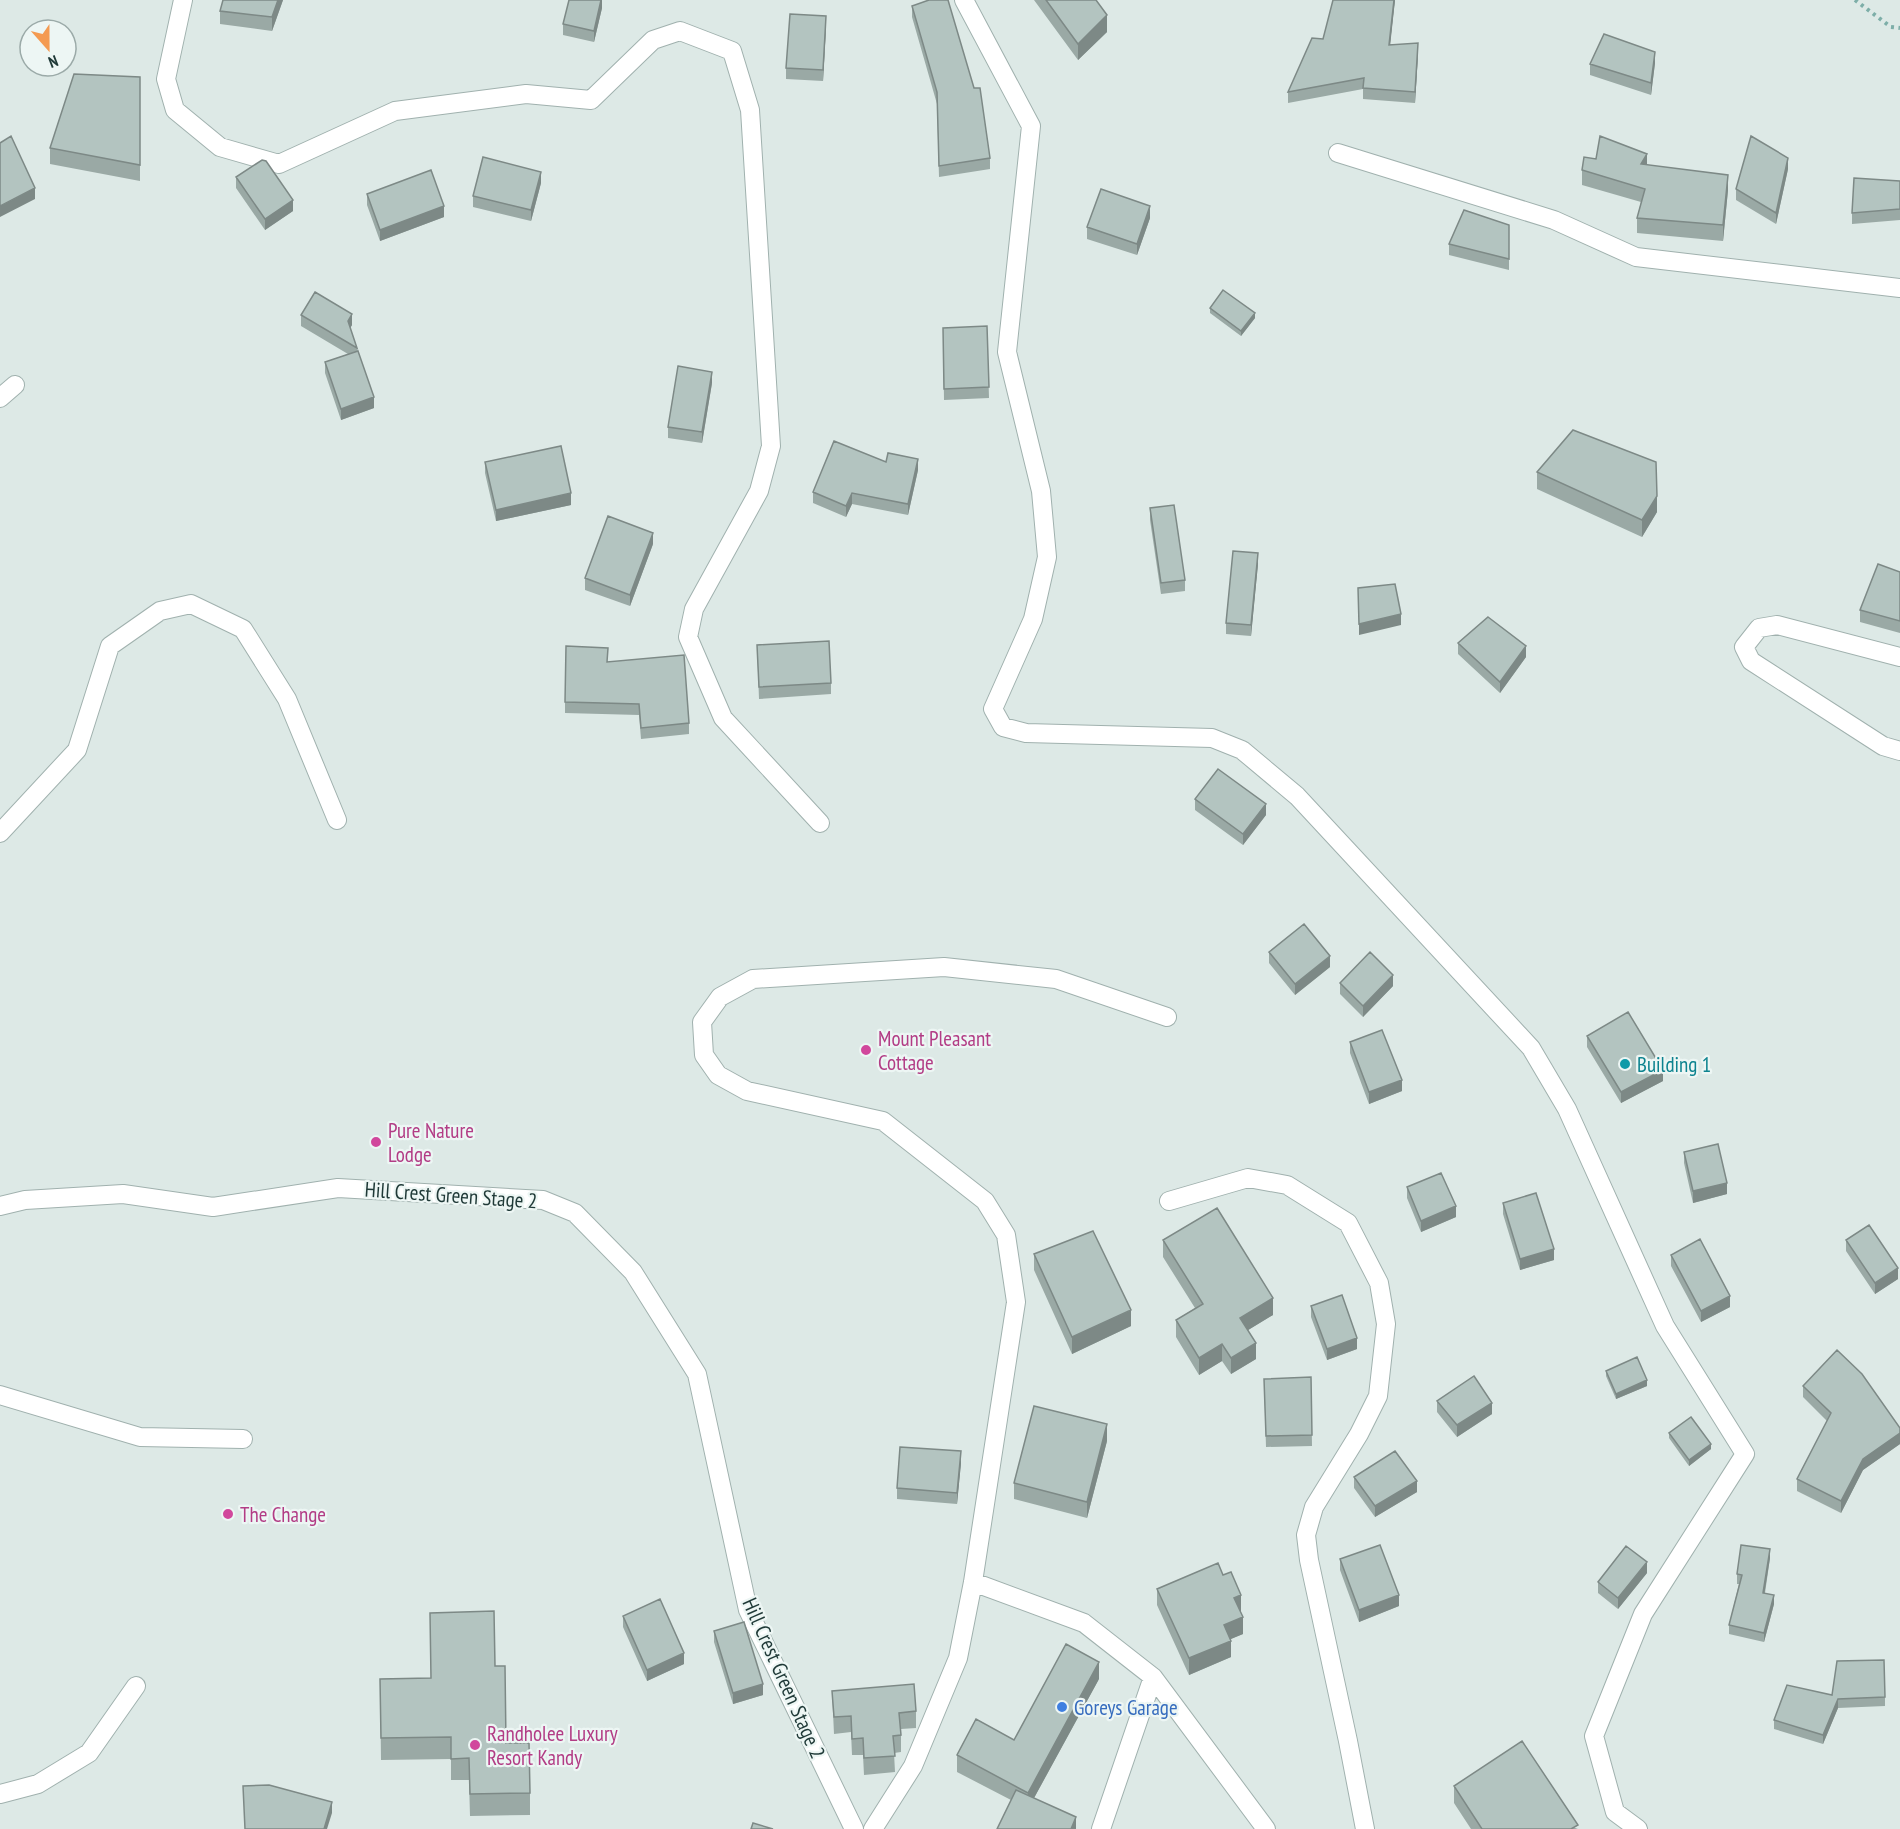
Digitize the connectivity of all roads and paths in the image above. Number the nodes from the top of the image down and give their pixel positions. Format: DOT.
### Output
graph roads {
  1 [pos="183,0"];
  2 [pos="964,0"];
  3 [pos="1854,0"];
  4 [pos="1900,28"];
  5 [pos="1338,153"];
  6 [pos="1900,288"];
  7 [pos="15,385"];
  8 [pos="0,398"];
  9 [pos="1900,657"];
  10 [pos="1900,751"];
  11 [pos="337,820"];
  12 [pos="820,823"];
  13 [pos="0,833"];
  14 [pos="1167,1017"];
  15 [pos="1169,1200"];
  16 [pos="0,1206"];
  17 [pos="0,1395"];
  18 [pos="243,1439"];
  19 [pos="973,1582"];
  20 [pos="1153,1677"];
  21 [pos="136,1686"];
  22 [pos="0,1794"];
  23 [pos="854,1829"];
  24 [pos="873,1829"];
  25 [pos="1101,1829"];
  26 [pos="1266,1829"];
  27 [pos="1365,1829"];
  28 [pos="1638,1829"];
  1 -- 12 [label="street"];
  2 -- 28 [label="street"];
  3 -- 4 [label="path"];
  5 -- 6 [label="street"];
  7 -- 8 [label="street"];
  9 -- 10 [label="street"];
  11 -- 13 [label="street"];
  14 -- 19 [label="street"];
  15 -- 27 [label="street"];
  16 -- 23 [label="street, Hill Crest Green Stage 2"];
  17 -- 18 [label="street"];
  19 -- 20 [label="street"];
  19 -- 24 [label="street"];
  20 -- 25 [label="street"];
  20 -- 26 [label="street"];
  21 -- 22 [label="street"];
}
